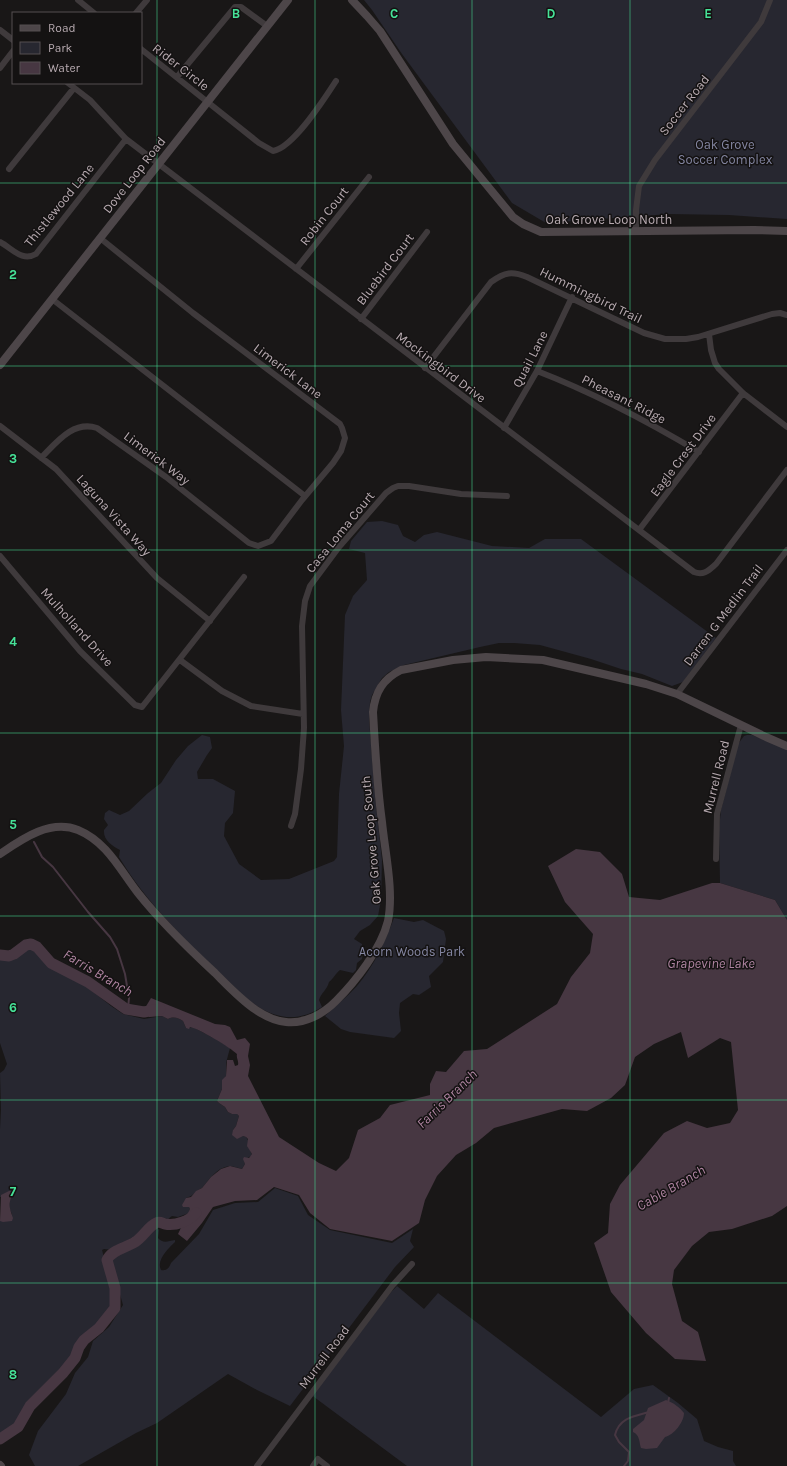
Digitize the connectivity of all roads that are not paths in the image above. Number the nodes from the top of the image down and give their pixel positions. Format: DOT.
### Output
graph roads {
  1 [pos="78,0"];
  2 [pos="147,0"];
  3 [pos="288,0"];
  4 [pos="352,0"];
  5 [pos="770,0"];
  6 [pos="93,12"];
  7 [pos="137,12"];
  8 [pos="267,26"];
  9 [pos="0,30"];
  10 [pos="12,39"];
  11 [pos="142,50"];
  12 [pos="12,52"];
  13 [pos="0,68"];
  14 [pos="177,77"];
  15 [pos="336,81"];
  16 [pos="69,84"];
  17 [pos="74,88"];
  18 [pos="207,102"];
  19 [pos="126,139"];
  20 [pos="158,164"];
  21 [pos="9,169"];
  22 [pos="369,177"];
  23 [pos="636,231"];
  24 [pos="787,231"];
  25 [pos="427,232"];
  26 [pos="100,238"];
  27 [pos="0,242"];
  28 [pos="296,269"];
  29 [pos="572,297"];
  30 [pos="52,299"];
  31 [pos="787,315"];
  32 [pos="361,319"];
  33 [pos="709,334"];
  34 [pos="0,365"];
  35 [pos="425,368"];
  36 [pos="537,371"];
  37 [pos="743,393"];
  38 [pos="0,426"];
  39 [pos="787,427"];
  40 [pos="504,428"];
  41 [pos="699,452"];
  42 [pos="41,458"];
  43 [pos="787,470"];
  44 [pos="305,496"];
  45 [pos="507,496"];
  46 [pos="640,530"];
  47 [pos="258,546"];
  48 [pos="787,550"];
  49 [pos="0,556"];
  50 [pos="244,577"];
  51 [pos="210,621"];
  52 [pos="180,660"];
  53 [pos="677,694"];
  54 [pos="303,714"];
  55 [pos="741,725"];
  56 [pos="787,746"];
  57 [pos="290,826"];
  58 [pos="0,854"];
  59 [pos="716,859"];
  60 [pos="412,1264"];
  61 [pos="257,1466"];
  62 [pos="313,1466"];
  63 [pos="327,1466"];
  1 -- 6 [label="street"];
  2 -- 7 [label="street"];
  3 -- 8 [label="street, Dove Loop Road"];
  4 -- 23 [label="street, Oak Grove Loop North"];
  5 -- 23 [label="street, Soccer Road"];
  8 -- 14 [label="street"];
  8 -- 18 [label="street, Dove Loop Road"];
  9 -- 10 [label="street"];
  11 -- 14 [label="street, Rider Circle"];
  12 -- 13 [label="street"];
  14 -- 18 [label="street, Rider Circle"];
  15 -- 18 [label="street, Rider Circle"];
  16 -- 17 [label="street, Mockingbird Drive"];
  17 -- 19 [label="street, Mockingbird Drive"];
  17 -- 21 [label="street"];
  18 -- 20 [label="street, Dove Loop Road"];
  19 -- 20 [label="street, Mockingbird Drive"];
  19 -- 27 [label="street, Thistlewood Lane"];
  20 -- 26 [label="street, Dove Loop Road"];
  20 -- 28 [label="street, Mockingbird Drive"];
  22 -- 28 [label="street, Robin Court"];
  23 -- 24 [label="street, Oak Grove Loop North"];
  25 -- 32 [label="street, Bluebird Court"];
  26 -- 30 [label="street, Dove Loop Road"];
  26 -- 44 [label="street, Limerick Lane"];
  28 -- 32 [label="street, Mockingbird Drive"];
  29 -- 33 [label="street, Hummingbird Trail"];
  29 -- 35 [label="street, Hummingbird Trail"];
  29 -- 36 [label="street, Quail Lane"];
  30 -- 34 [label="street, Dove Loop Road"];
  30 -- 44 [label="street"];
  31 -- 33 [label="street, Hummingbird Trail"];
  32 -- 35 [label="street, Mockingbird Drive"];
  33 -- 37 [label="street"];
  35 -- 40 [label="street, Mockingbird Drive"];
  36 -- 40 [label="street, Quail Lane"];
  36 -- 41 [label="street, Pheasant Ridge"];
  37 -- 39 [label="street"];
  37 -- 41 [label="street, Eagle Crest Drive"];
  38 -- 42 [label="street, Laguna Vista Way"];
  40 -- 46 [label="street, Mockingbird Drive"];
  41 -- 46 [label="street, Eagle Crest Drive"];
  42 -- 47 [label="street, Limerick Way"];
  42 -- 51 [label="street, Laguna Vista Way"];
  43 -- 46 [label="street, Mockingbird Drive"];
  44 -- 47 [label="street, Limerick Lane"];
  45 -- 54 [label="street, Casa Loma Court"];
  48 -- 53 [label="street, Darren G Medlin Trail"];
  49 -- 52 [label="street, Mulholland Drive"];
  50 -- 51 [label="street"];
  51 -- 52 [label="street"];
  52 -- 54 [label="street"];
  53 -- 55 [label="street, Oak Grove Loop South"];
  53 -- 58 [label="street, Oak Grove Loop South"];
  54 -- 57 [label="street, Casa Loma Court"];
  55 -- 56 [label="street, Oak Grove Loop South"];
  55 -- 59 [label="street, Murrell Road"];
  60 -- 61 [label="street, Murrell Road"];
  62 -- 63 [label="street"];
}
